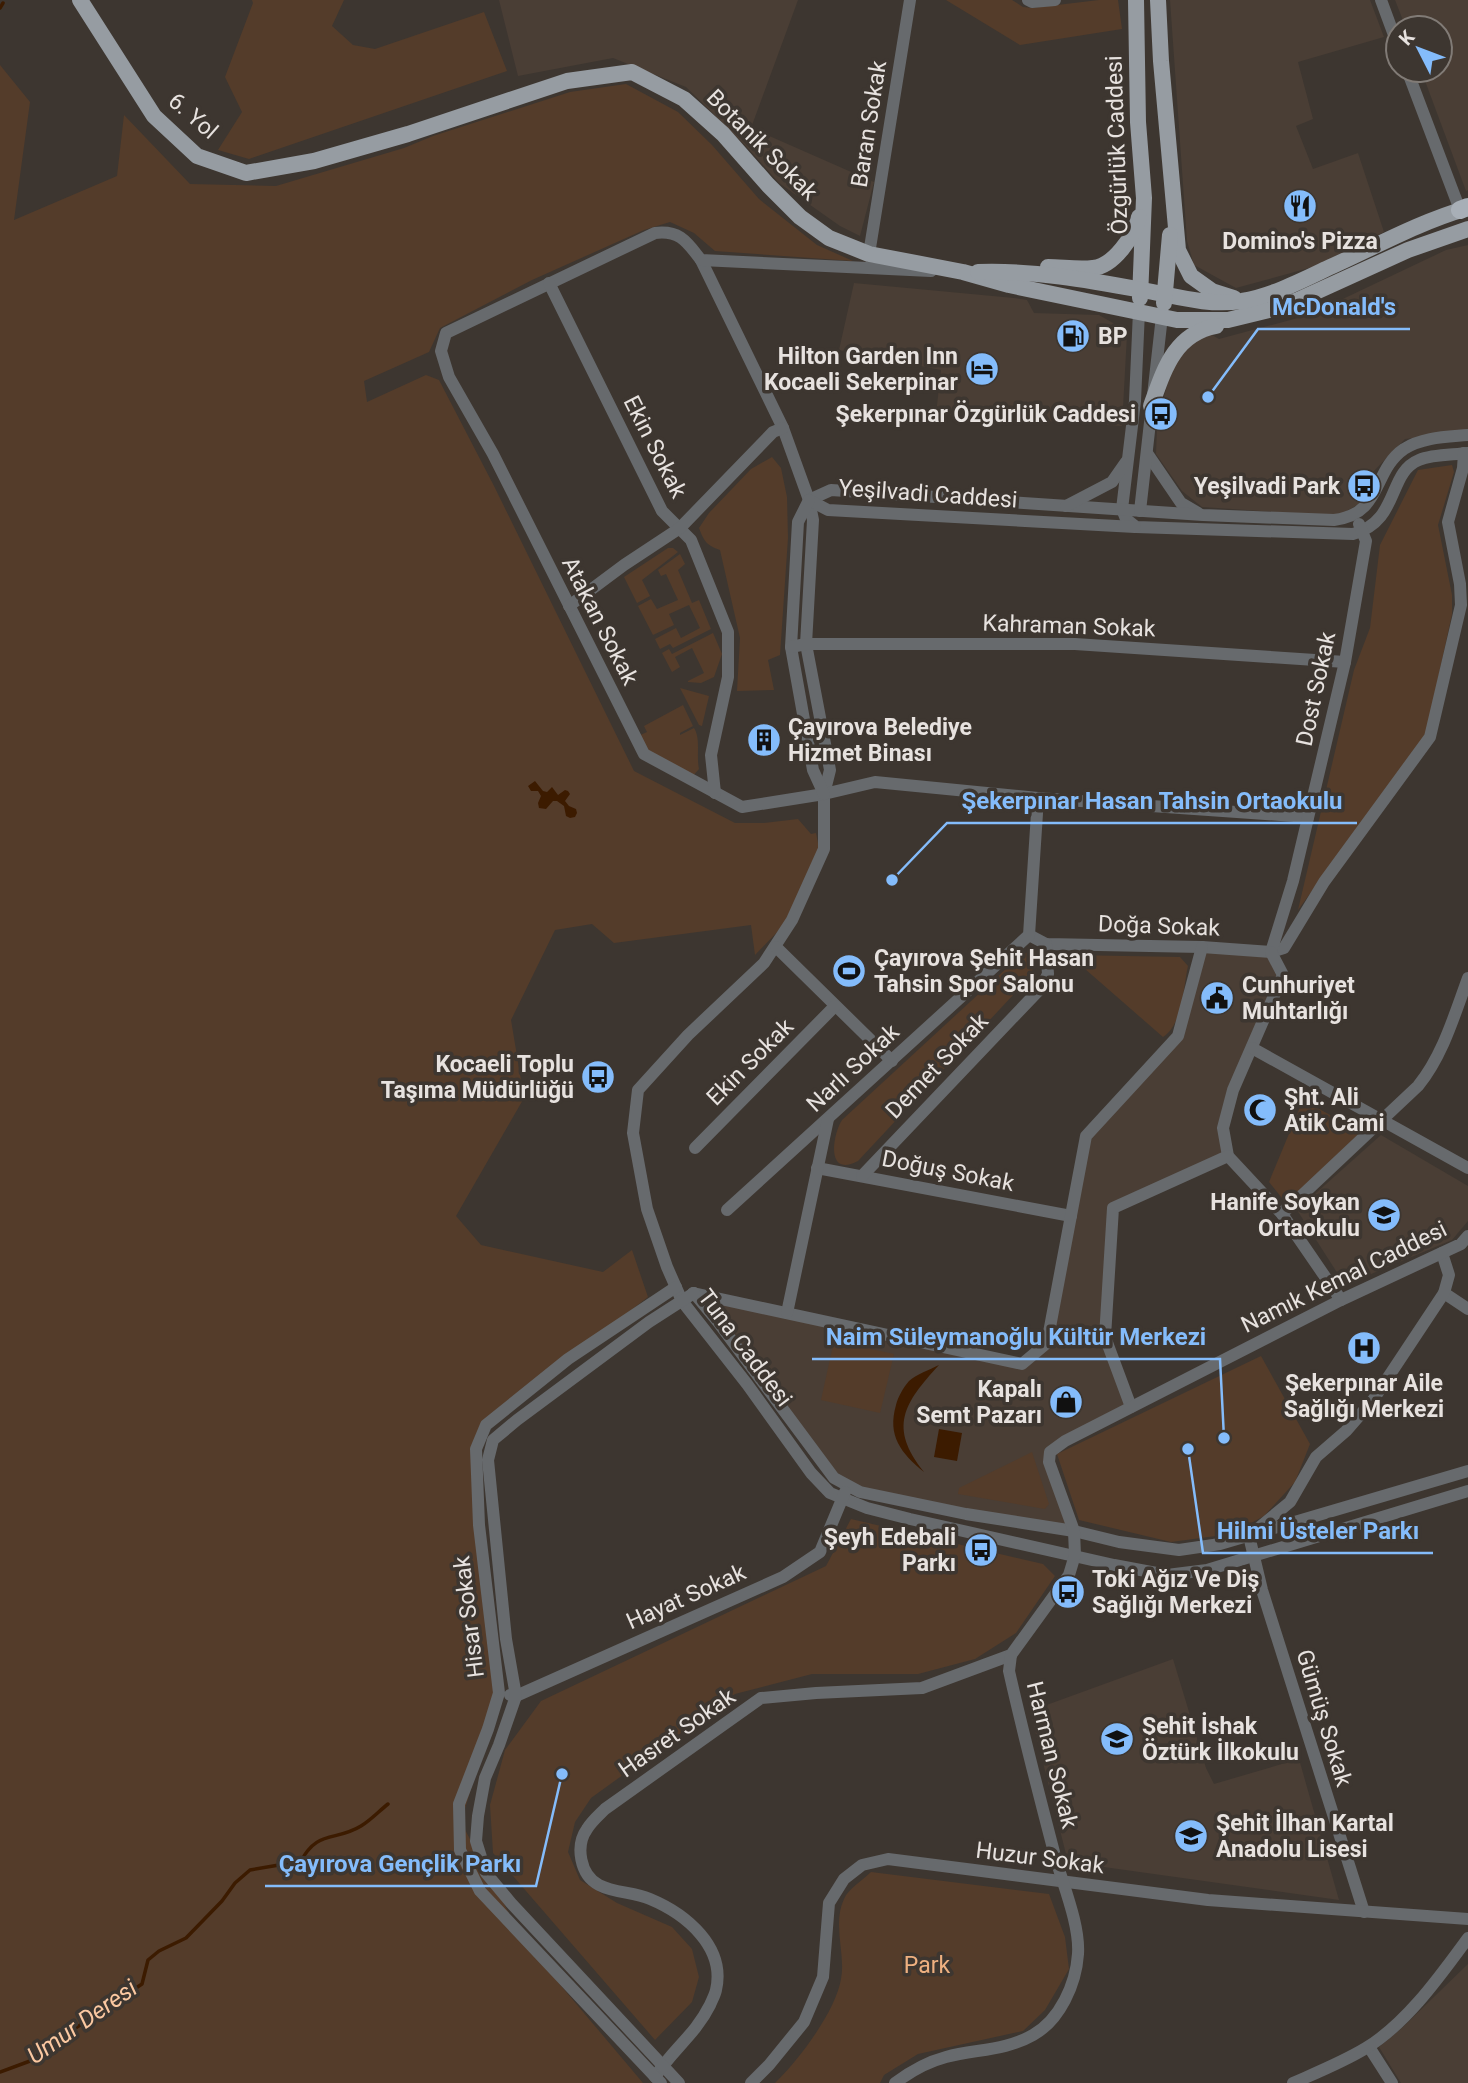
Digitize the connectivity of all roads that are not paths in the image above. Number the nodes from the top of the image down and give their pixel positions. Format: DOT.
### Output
graph roads {
  1 [pos="80,0"];
  2 [pos="92,0"];
  3 [pos="910,0"];
  4 [pos="1028,0"];
  5 [pos="1055,0"];
  6 [pos="1136,0"];
  7 [pos="1158,0"];
  8 [pos="103,38"];
  9 [pos="1413,84"];
  10 [pos="408,134"];
  11 [pos="1144,198"];
  12 [pos="1173,205"];
  13 [pos="1465,208"];
  14 [pos="1468,229"];
  15 [pos="869,254"];
  16 [pos="701,260"];
  17 [pos="1013,271"];
  18 [pos="963,272"];
  19 [pos="549,283"];
  20 [pos="1141,289"];
  21 [pos="1165,295"];
  22 [pos="1243,300"];
  23 [pos="1139,311"];
  24 [pos="1261,312"];
  25 [pos="1162,316"];
  26 [pos="1151,406"];
  27 [pos="783,428"];
  28 [pos="1468,435"];
  29 [pos="1147,453"];
  30 [pos="1466,453"];
  31 [pos="1128,459"];
  32 [pos="809,500"];
  33 [pos="1064,506"];
  34 [pos="1122,509"];
  35 [pos="1140,511"];
  36 [pos="1203,516"];
  37 [pos="1354,516"];
  38 [pos="680,527"];
  39 [pos="1136,527"];
  40 [pos="1363,531"];
  41 [pos="569,606"];
  42 [pos="1463,628"];
  43 [pos="806,644"];
  44 [pos="791,647"];
  45 [pos="1345,662"];
  46 [pos="715,793"];
  47 [pos="824,794"];
  48 [pos="1038,798"];
  49 [pos="1308,817"];
  50 [pos="1029,935"];
  51 [pos="1046,944"];
  52 [pos="776,947"];
  53 [pos="1202,947"];
  54 [pos="1271,952"];
  55 [pos="1468,978"];
  56 [pos="835,1006"];
  57 [pos="1252,1048"];
  58 [pos="892,1060"];
  59 [pos="828,1119"];
  60 [pos="1382,1120"];
  61 [pos="695,1148"];
  62 [pos="1228,1156"];
  63 [pos="817,1168"];
  64 [pos="1468,1168"];
  65 [pos="862,1176"];
  66 [pos="727,1210"];
  67 [pos="1282,1214"];
  68 [pos="1071,1216"];
  69 [pos="1468,1236"];
  70 [pos="1442,1254"];
  71 [pos="676,1287"];
  72 [pos="1444,1293"];
  73 [pos="688,1297"];
  74 [pos="1341,1300"];
  75 [pos="1468,1309"];
  76 [pos="787,1313"];
  77 [pos="1132,1407"];
  78 [pos="1468,1471"];
  79 [pos="848,1486"];
  80 [pos="1468,1491"];
  81 [pos="842,1498"];
  82 [pos="1074,1531"];
  83 [pos="1250,1536"];
  84 [pos="1075,1555"];
  85 [pos="1254,1556"];
  86 [pos="1011,1655"];
  87 [pos="499,1693"];
  88 [pos="516,1696"];
  89 [pos="1062,1882"];
  90 [pos="1364,1912"];
  91 [pos="1468,1919"];
  92 [pos="1468,1938"];
  93 [pos="1369,2047"];
  94 [pos="659,2075"];
  95 [pos="679,2083"];
  96 [pos="751,2083"];
  97 [pos="895,2083"];
  98 [pos="1293,2083"];
  99 [pos="1392,2083"];
  1 -- 8 [label="main road, 6. Yol"];
  2 -- 8 [label="main road"];
  3 -- 15 [label="street, Baran Sokak"];
  4 -- 5 [label="street"];
  6 -- 11 [label="main road, Özgürlük Caddesi"];
  7 -- 12 [label="main road, Özgürlük Caddesi"];
  8 -- 10 [label="main road, 6. Yol"];
  9 -- 13 [label="street"];
  10 -- 15 [label="main road, Botanik Sokak"];
  11 -- 17 [label="main road"];
  11 -- 20 [label="main road, Özgürlük Caddesi"];
  12 -- 21 [label="main road"];
  12 -- 22 [label="main road"];
  13 -- 22 [label="main road"];
  14 -- 24 [label="main road"];
  15 -- 18 [label="main road, Botanik Sokak"];
  16 -- 18 [label="street"];
  16 -- 19 [label="street"];
  16 -- 27 [label="street"];
  17 -- 18 [label="main road"];
  17 -- 20 [label="main road"];
  18 -- 23 [label="main road"];
  19 -- 38 [label="street, Ekin Sokak"];
  19 -- 41 [label="street, Atakan Sokak"];
  20 -- 21 [label="main road"];
  20 -- 23 [label="main road, Özgürlük Caddesi"];
  21 -- 22 [label="main road"];
  21 -- 25 [label="main road"];
  23 -- 25 [label="main road"];
  23 -- 31 [label="street"];
  24 -- 25 [label="main road"];
  24 -- 26 [label="main road"];
  25 -- 26 [label="street"];
  26 -- 29 [label="street"];
  27 -- 32 [label="street"];
  27 -- 38 [label="street"];
  28 -- 37 [label="street"];
  29 -- 35 [label="street"];
  29 -- 36 [label="street"];
  30 -- 40 [label="street"];
  30 -- 42 [label="street"];
  31 -- 33 [label="street"];
  31 -- 34 [label="street"];
  32 -- 33 [label="street, Yeşilvadi Caddesi"];
  32 -- 39 [label="street, Yeşilvadi Caddesi"];
  32 -- 43 [label="street"];
  32 -- 44 [label="street"];
  33 -- 34 [label="street, Yeşilvadi Caddesi"];
  34 -- 35 [label="street, Yeşilvadi Caddesi"];
  34 -- 39 [label="street"];
  35 -- 36 [label="street, Yeşilvadi Caddesi"];
  36 -- 37 [label="street, Yeşilvadi Caddesi"];
  37 -- 40 [label="street"];
  38 -- 41 [label="street"];
  38 -- 46 [label="street, Ekin Sokak"];
  39 -- 40 [label="street, Yeşilvadi Caddesi"];
  40 -- 45 [label="street, Dost Sokak"];
  41 -- 46 [label="street, Atakan Sokak"];
  42 -- 54 [label="street"];
  43 -- 44 [label="street, Kahraman Sokak"];
  43 -- 45 [label="street, Kahraman Sokak"];
  43 -- 47 [label="street"];
  44 -- 47 [label="street"];
  45 -- 49 [label="street, Dost Sokak"];
  46 -- 47 [label="street, Atakan Sokak"];
  47 -- 48 [label="street, Atakan Sokak"];
  47 -- 52 [label="street, Tuna Caddesi"];
  48 -- 49 [label="street, Atakan Sokak"];
  48 -- 50 [label="street"];
  49 -- 54 [label="street, Dost Sokak"];
  50 -- 51 [label="street"];
  50 -- 58 [label="street, Narlı Sokak"];
  51 -- 53 [label="street, Doğa Sokak"];
  51 -- 65 [label="street, Demet Sokak"];
  52 -- 56 [label="street"];
  52 -- 71 [label="street, Tuna Caddesi"];
  53 -- 54 [label="street, Doğa Sokak"];
  53 -- 68 [label="street"];
  54 -- 57 [label="street"];
  55 -- 60 [label="street"];
  56 -- 58 [label="street"];
  56 -- 61 [label="street, Ekin Sokak"];
  57 -- 60 [label="street"];
  57 -- 62 [label="street"];
  58 -- 59 [label="street, Narlı Sokak"];
  59 -- 63 [label="street"];
  59 -- 66 [label="street, Narlı Sokak"];
  60 -- 64 [label="street"];
  60 -- 67 [label="street"];
  62 -- 67 [label="street"];
  62 -- 77 [label="street"];
  63 -- 65 [label="street, Doğuş Sokak"];
  63 -- 76 [label="street"];
  65 -- 68 [label="street, Doğuş Sokak"];
  67 -- 74 [label="street"];
  68 -- 76 [label="street"];
  69 -- 70 [label="street, Namık Kemal Caddesi"];
  70 -- 72 [label="street"];
  70 -- 74 [label="street, Namık Kemal Caddesi"];
  71 -- 73 [label="street, Tuna Caddesi"];
  71 -- 87 [label="street, Hisar Sokak"];
  72 -- 75 [label="street"];
  72 -- 83 [label="street"];
  73 -- 76 [label="street"];
  73 -- 79 [label="street, Tuna Caddesi"];
  73 -- 81 [label="street, Tuna Caddesi"];
  73 -- 88 [label="street, Hisar Sokak"];
  74 -- 77 [label="street, Namık Kemal Caddesi"];
  77 -- 82 [label="street, Namık Kemal Caddesi"];
  78 -- 83 [label="street, Tuna Caddesi"];
  79 -- 81 [label="street, Hayat Sokak"];
  79 -- 82 [label="street, Tuna Caddesi"];
  80 -- 85 [label="street, Tuna Caddesi"];
  81 -- 84 [label="street, Tuna Caddesi"];
  81 -- 88 [label="street, Hayat Sokak"];
  82 -- 83 [label="street, Tuna Caddesi"];
  82 -- 84 [label="street"];
  83 -- 85 [label="street, Gümüş Sokak"];
  84 -- 85 [label="street, Tuna Caddesi"];
  84 -- 86 [label="street"];
  85 -- 90 [label="street, Gümüş Sokak"];
  86 -- 89 [label="street, Harman Sokak"];
  86 -- 94 [label="street, Hasret Sokak"];
  87 -- 88 [label="street"];
  87 -- 94 [label="street, Hisar Sokak"];
  88 -- 94 [label="street, Hisar Sokak"];
  89 -- 90 [label="street, Huzur Sokak"];
  89 -- 96 [label="street, Huzur Sokak"];
  89 -- 97 [label="street, Harman Sokak"];
  90 -- 91 [label="street, Huzur Sokak"];
  92 -- 93 [label="street"];
  93 -- 98 [label="street"];
  93 -- 99 [label="street"];
  94 -- 95 [label="street, Hisar Sokak"];
}
